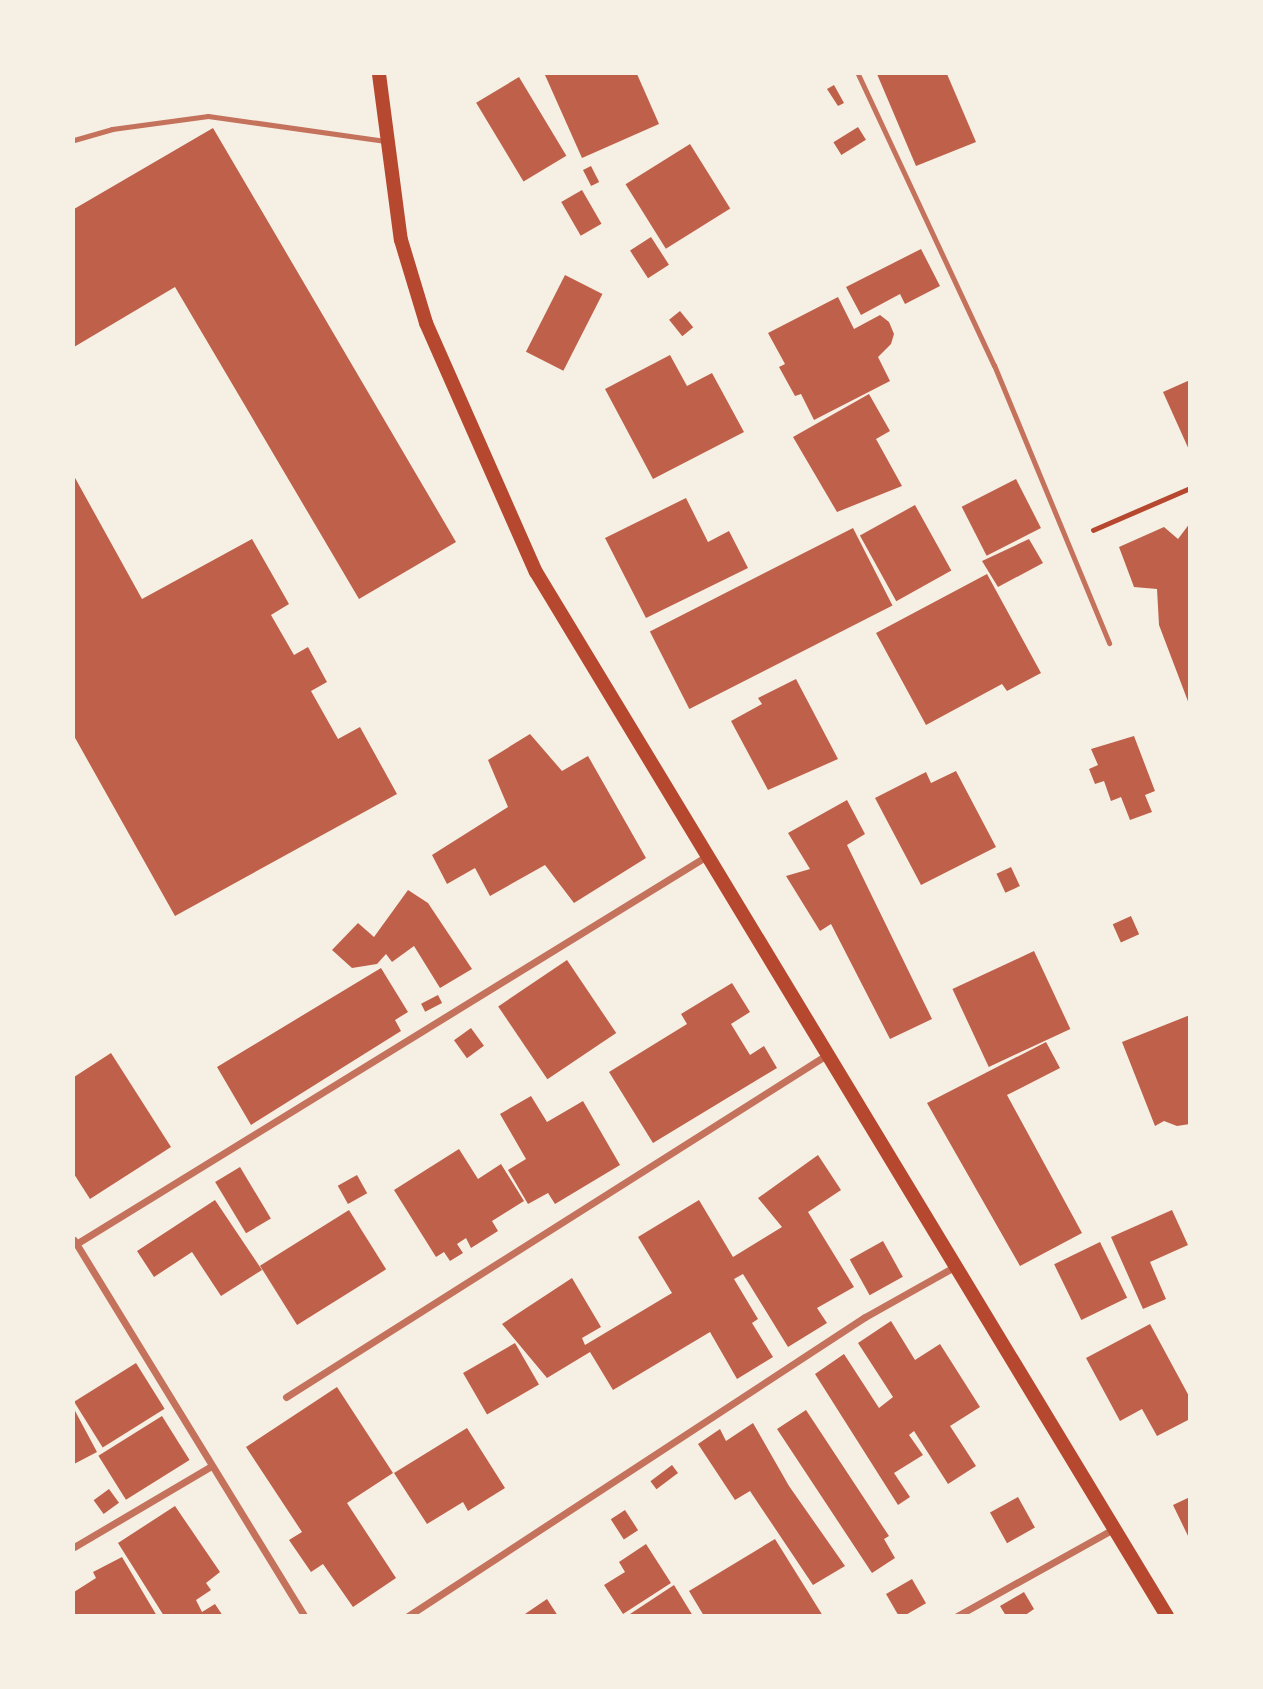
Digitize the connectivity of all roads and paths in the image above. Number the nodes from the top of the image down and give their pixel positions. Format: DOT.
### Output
graph roads {
  1 [pos="379,74"];
  2 [pos="858,74"];
  3 [pos="74,141"];
  4 [pos="384,141"];
  5 [pos="1189,488"];
  6 [pos="1071,542"];
  7 [pos="1109,643"];
  8 [pos="708,855"];
  9 [pos="828,1054"];
  10 [pos="75,1242"];
  11 [pos="956,1266"];
  12 [pos="286,1397"];
  13 [pos="210,1467"];
  14 [pos="1115,1528"];
  15 [pos="74,1547"];
  16 [pos="304,1615"];
  17 [pos="408,1615"];
  18 [pos="957,1615"];
  19 [pos="1167,1615"];
  1 -- 4 [label="main road"];
  2 -- 6 [label="lane"];
  3 -- 4 [label="lane"];
  4 -- 8 [label="main road"];
  5 -- 6 [label="path"];
  6 -- 7 [label="lane"];
  8 -- 9 [label="main road"];
  8 -- 10 [label="street"];
  9 -- 11 [label="main road"];
  9 -- 12 [label="street"];
  10 -- 13 [label="street"];
  11 -- 14 [label="main road"];
  11 -- 17 [label="street"];
  13 -- 15 [label="street"];
  13 -- 16 [label="street"];
  14 -- 18 [label="street"];
  14 -- 19 [label="main road"];
}
